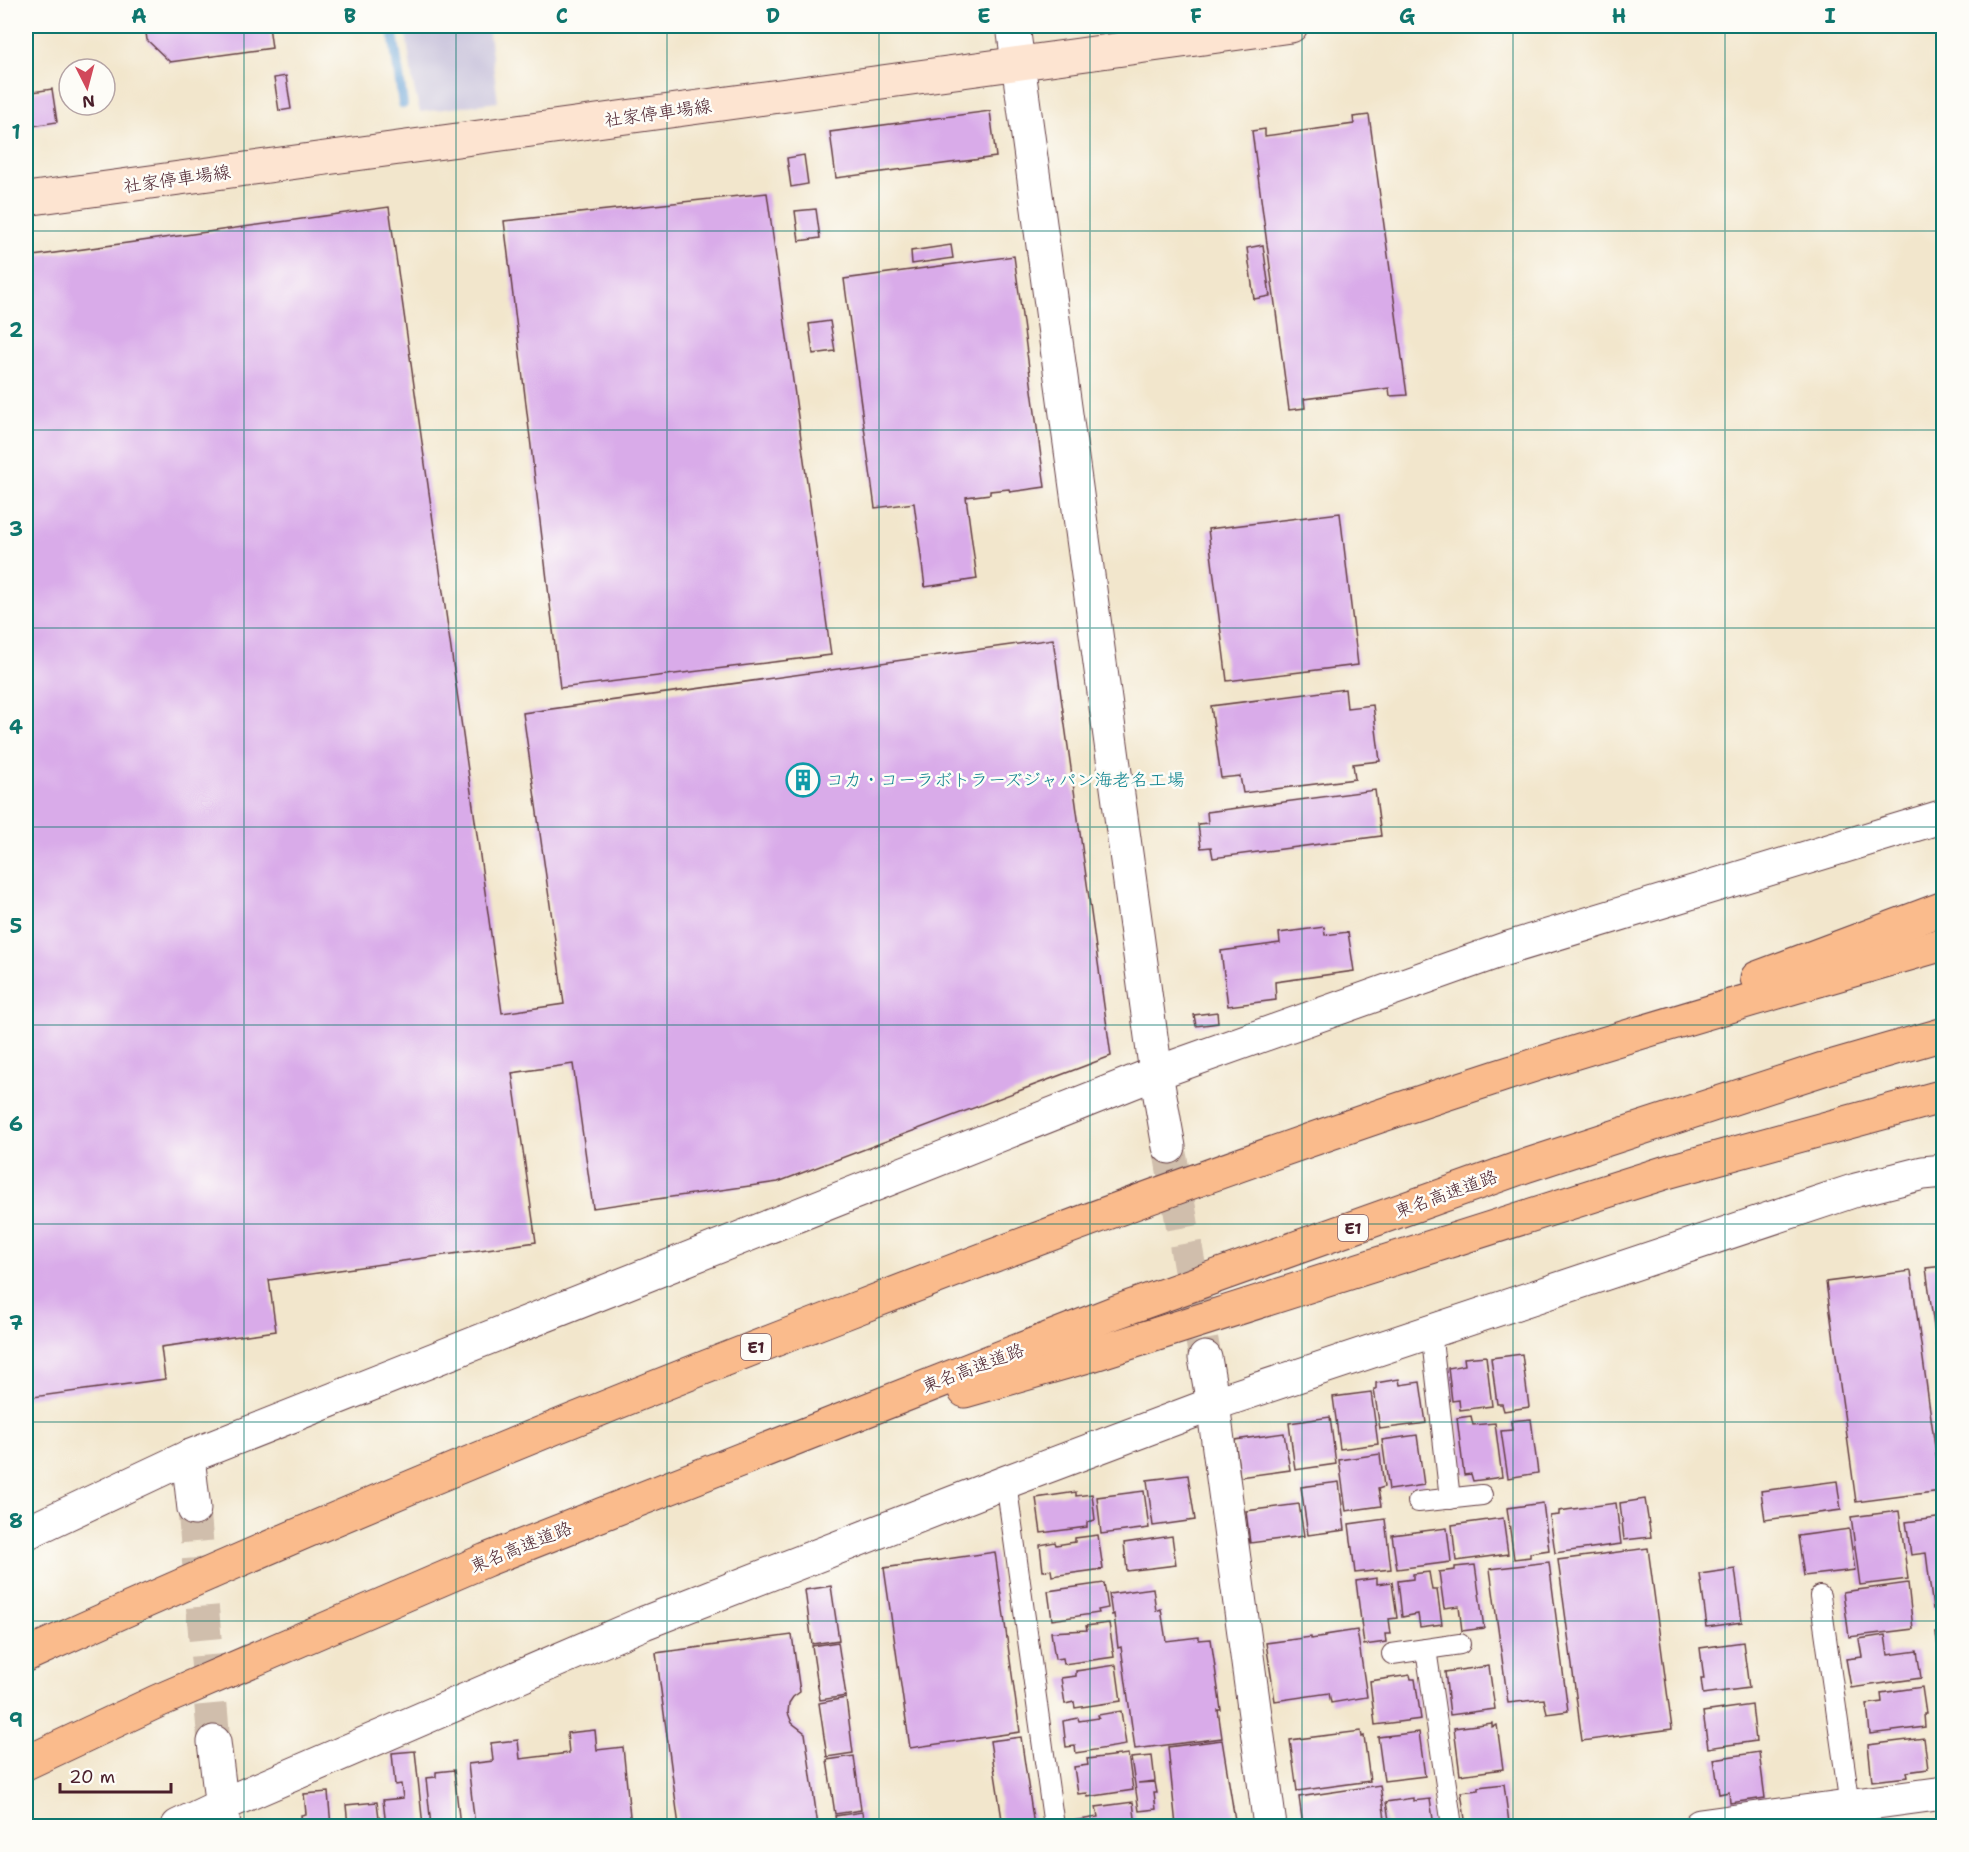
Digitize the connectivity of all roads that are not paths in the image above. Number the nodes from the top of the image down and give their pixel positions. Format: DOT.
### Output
graph roads {
  1 [pos="1013,26"];
  2 [pos="1291,26"];
  3 [pos="1017,64"];
  4 [pos="26,199"];
  5 [pos="1944,816"];
  6 [pos="1944,908"];
  7 [pos="1944,944"];
  8 [pos="1944,1034"];
  9 [pos="1156,1073"];
  10 [pos="1501,1076"];
  11 [pos="1944,1096"];
  12 [pos="1168,1147"];
  13 [pos="1944,1171"];
  14 [pos="1431,1331"];
  15 [pos="1205,1358"];
  16 [pos="1213,1404"];
  17 [pos="770,1447"];
  18 [pos="188,1457"];
  19 [pos="1006,1482"];
  20 [pos="1482,1495"];
  21 [pos="1450,1499"];
  22 [pos="1418,1502"];
  23 [pos="194,1509"];
  24 [pos="26,1533"];
  25 [pos="1820,1596"];
  26 [pos="1460,1644"];
  27 [pos="1426,1649"];
  28 [pos="1392,1654"];
  29 [pos="26,1655"];
  30 [pos="214,1742"];
  31 [pos="26,1763"];
  32 [pos="1944,1793"];
  33 [pos="1844,1813"];
  34 [pos="223,1816"];
  35 [pos="178,1827"];
  36 [pos="1054,1827"];
  37 [pos="1270,1827"];
  38 [pos="1452,1827"];
  39 [pos="1700,1827"];
  1 -- 3 [label="street"];
  2 -- 3 [label="main road, 社家停車場線"];
  3 -- 4 [label="main road, 社家停車場線"];
  3 -- 9 [label="street"];
  5 -- 9 [label="street"];
  6 -- 10 [label="highway"];
  7 -- 10 [label="highway, E1"];
  8 -- 17 [label="highway, 東名高速道路 / E1"];
  9 -- 12 [label="street"];
  9 -- 18 [label="street"];
  10 -- 29 [label="highway, E1"];
  11 -- 17 [label="highway"];
  13 -- 14 [label="street"];
  14 -- 16 [label="street"];
  14 -- 21 [label="lane"];
  15 -- 16 [label="street"];
  16 -- 19 [label="street"];
  16 -- 37 [label="street"];
  17 -- 31 [label="highway, 東名高速道路 / E1"];
  18 -- 23 [label="street"];
  18 -- 24 [label="street"];
  19 -- 34 [label="street"];
  19 -- 36 [label="lane"];
  20 -- 21 [label="lane"];
  21 -- 22 [label="lane"];
  25 -- 33 [label="lane"];
  26 -- 27 [label="lane"];
  27 -- 28 [label="lane"];
  27 -- 38 [label="lane"];
  30 -- 34 [label="street"];
  32 -- 33 [label="street"];
  33 -- 39 [label="street"];
  34 -- 35 [label="street"];
}
